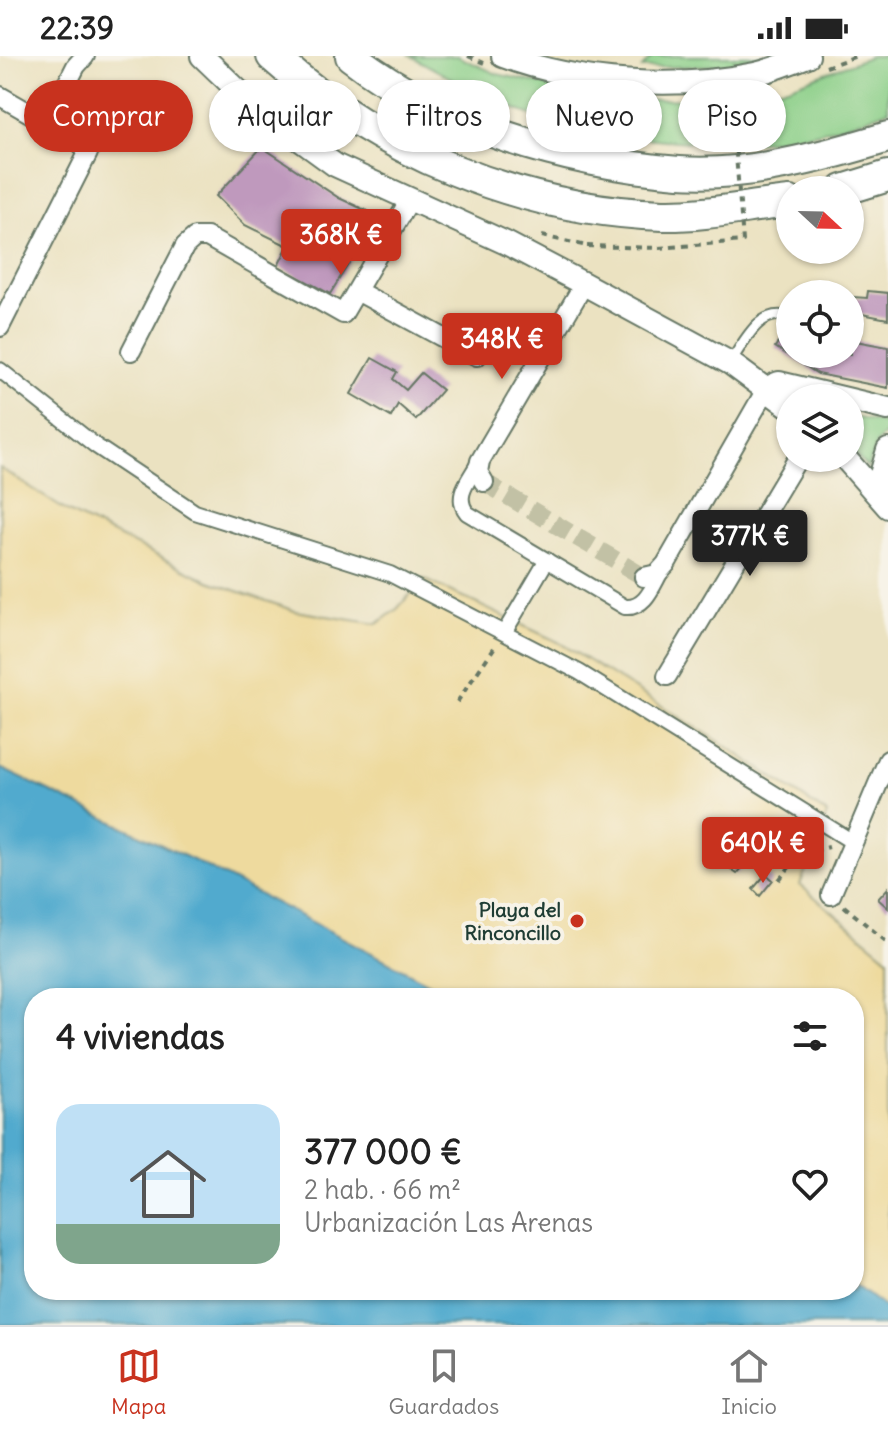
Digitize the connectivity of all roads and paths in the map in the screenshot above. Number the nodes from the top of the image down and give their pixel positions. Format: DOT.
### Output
graph roads {
  1 [pos="202,56"];
  2 [pos="272,56"];
  3 [pos="351,56"];
  4 [pos="503,56"];
  5 [pos="808,56"];
  6 [pos="80,61"];
  7 [pos="70,80"];
  8 [pos="0,96"];
  9 [pos="24,111"];
  10 [pos="888,137"];
  11 [pos="87,152"];
  12 [pos="736,152"];
  13 [pos="888,176"];
  14 [pos="864,183"];
  15 [pos="409,201"];
  16 [pos="776,203"];
  17 [pos="587,246"];
  18 [pos="584,284"];
  19 [pos="357,291"];
  20 [pos="776,315"];
  21 [pos="0,327"];
  22 [pos="131,351"];
  23 [pos="477,356"];
  24 [pos="730,363"];
  25 [pos="0,370"];
  26 [pos="776,384"];
  27 [pos="767,388"];
  28 [pos="776,395"];
  29 [pos="864,408"];
  30 [pos="888,409"];
  31 [pos="888,450"];
  32 [pos="480,461"];
  33 [pos="790,472"];
  34 [pos="858,472"];
  35 [pos="484,482"];
  36 [pos="888,506"];
  37 [pos="547,560"];
  38 [pos="662,569"];
  39 [pos="644,577"];
  40 [pos="504,633"];
  41 [pos="667,676"];
  42 [pos="457,702"];
  43 [pos="888,760"];
  44 [pos="851,841"];
  45 [pos="779,880"];
  46 [pos="831,895"];
  47 [pos="888,943"];
  1 -- 15 [label="street"];
  2 -- 16 [label="highway"];
  3 -- 10 [label="highway"];
  4 -- 5 [label="street"];
  6 -- 7 [label="street"];
  8 -- 9 [label="street"];
  11 -- 21 [label="street"];
  12 -- 17 [label="path, bridge"];
  13 -- 14 [label="highway"];
  15 -- 18 [label="street"];
  15 -- 19 [label="street"];
  18 -- 24 [label="street"];
  18 -- 32 [label="street"];
  19 -- 22 [label="street"];
  19 -- 23 [label="street"];
  20 -- 24 [label="lane"];
  24 -- 27 [label="street"];
  25 -- 40 [label="street"];
  26 -- 27 [label="street"];
  27 -- 28 [label="street"];
  27 -- 38 [label="street"];
  29 -- 30 [label="street"];
  31 -- 36 [label="street"];
  32 -- 35 [label="street"];
  32 -- 37 [label="street"];
  33 -- 41 [label="street"];
  34 -- 36 [label="street"];
  37 -- 38 [label="street"];
  37 -- 40 [label="street"];
  38 -- 39 [label="street"];
  40 -- 42 [label="path"];
  40 -- 44 [label="street"];
  43 -- 44 [label="street"];
  44 -- 45 [label="path"];
  44 -- 46 [label="street"];
  46 -- 47 [label="path"];
}
